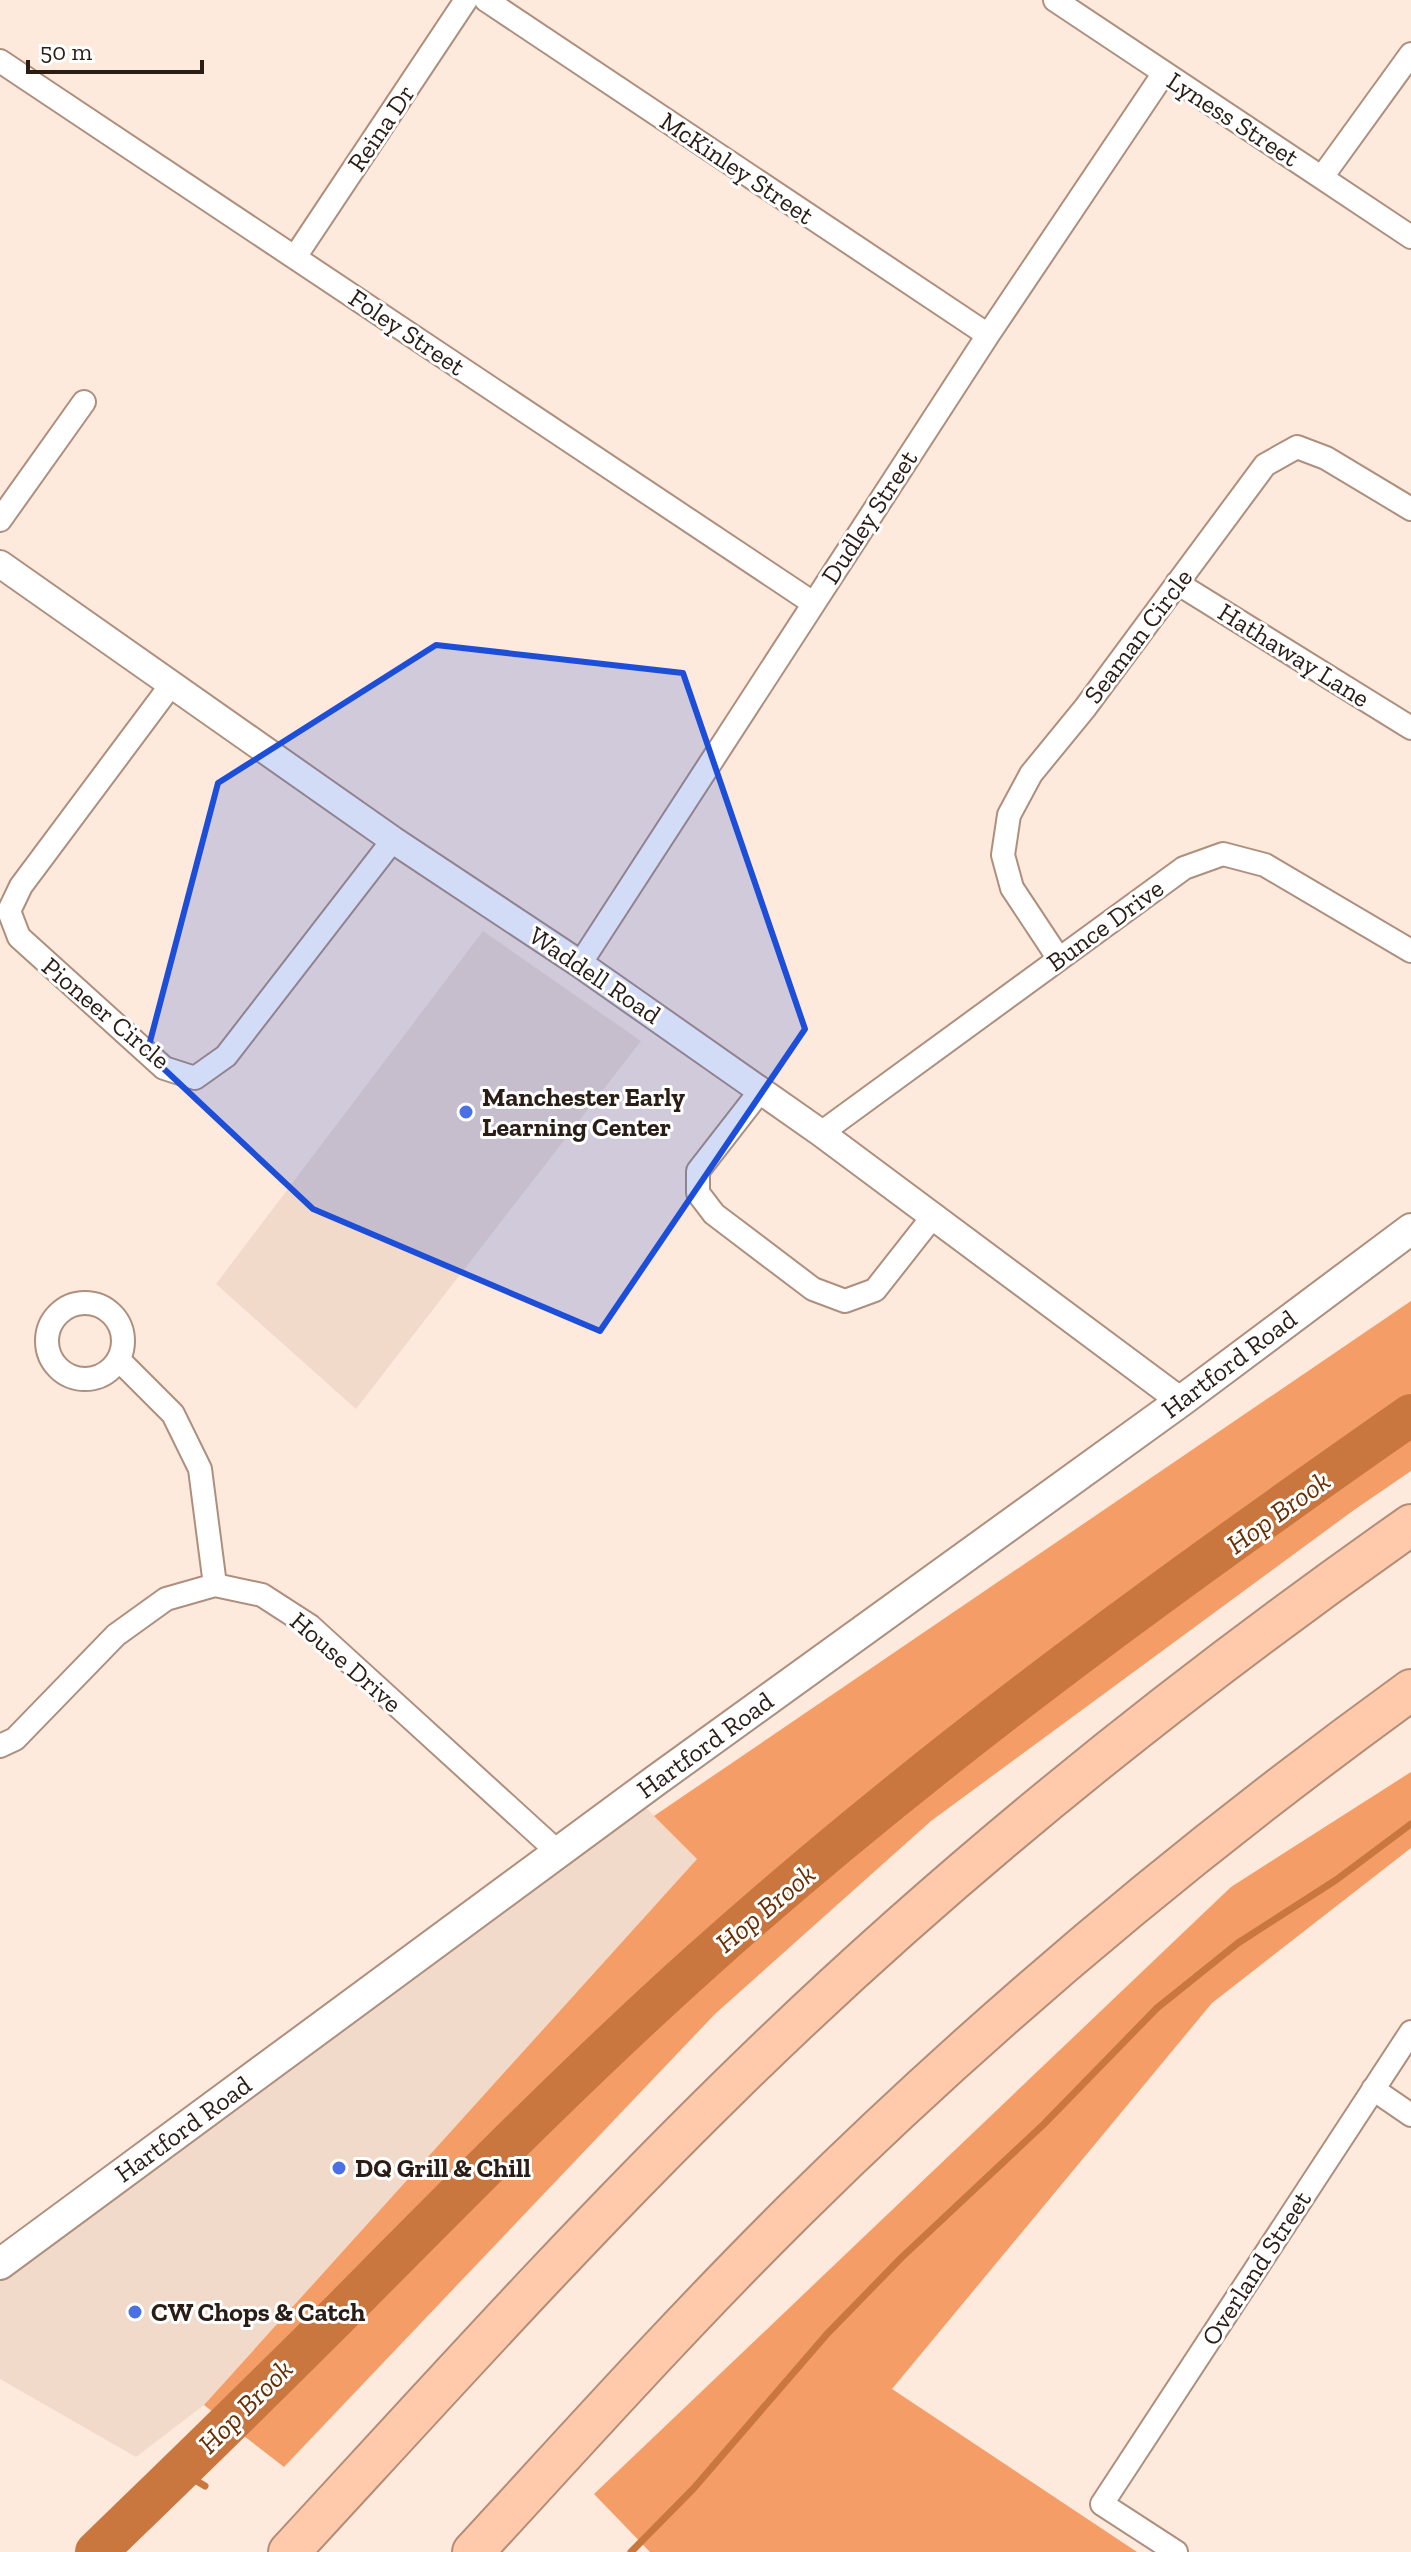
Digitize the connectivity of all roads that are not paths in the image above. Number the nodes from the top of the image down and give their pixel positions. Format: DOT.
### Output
graph roads {
  1 [pos="466,0"];
  2 [pos="486,0"];
  3 [pos="1055,0"];
  4 [pos="1411,54"];
  5 [pos="0,61"];
  6 [pos="1164,73"];
  7 [pos="1322,177"];
  8 [pos="1411,237"];
  9 [pos="295,257"];
  10 [pos="988,335"];
  11 [pos="84,402"];
  12 [pos="1411,509"];
  13 [pos="0,520"];
  14 [pos="0,564"];
  15 [pos="1177,583"];
  16 [pos="813,603"];
  17 [pos="171,685"];
  18 [pos="1411,728"];
  19 [pos="393,840"];
  20 [pos="1411,951"];
  21 [pos="1059,959"];
  22 [pos="580,964"];
  23 [pos="761,1090"];
  24 [pos="821,1133"];
  25 [pos="934,1215"];
  26 [pos="1411,1229"];
  27 [pos="119,1360"];
  28 [pos="1181,1401"];
  29 [pos="1411,1525"];
  30 [pos="215,1585"];
  31 [pos="1411,1690"];
  32 [pos="1411,1722"];
  33 [pos="0,1746"];
  34 [pos="1284,1785"];
  35 [pos="559,1853"];
  36 [pos="1411,2032"];
  37 [pos="1373,2089"];
  38 [pos="1411,2115"];
  39 [pos="0,2264"];
  40 [pos="289,2552"];
  41 [pos="473,2552"];
  42 [pos="1176,2552"];
  1 -- 9 [label="street, Reina Dr"];
  2 -- 10 [label="street, McKinley Street"];
  3 -- 6 [label="street, Lyness Street"];
  4 -- 7 [label="street"];
  5 -- 9 [label="street, Foley Street"];
  6 -- 7 [label="street, Lyness Street"];
  6 -- 10 [label="street, Dudley Street"];
  7 -- 8 [label="street, Lyness Street"];
  9 -- 16 [label="street, Foley Street"];
  10 -- 16 [label="street, Dudley Street"];
  11 -- 13 [label="street"];
  12 -- 15 [label="street, Seaman Circle"];
  14 -- 17 [label="street, Waddell Road"];
  15 -- 18 [label="street, Hathaway Lane"];
  15 -- 21 [label="street, Seaman Circle"];
  16 -- 22 [label="street, Dudley Street"];
  17 -- 19 [label="street, Waddell Road"];
  17 -- 19 [label="street, Pioneer Circle"];
  19 -- 22 [label="street, Waddell Road"];
  20 -- 21 [label="street, Bunce Drive"];
  21 -- 24 [label="street, Bunce Drive"];
  22 -- 23 [label="street, Waddell Road"];
  23 -- 24 [label="street, Waddell Road"];
  23 -- 25 [label="street"];
  24 -- 25 [label="street, Waddell Road"];
  25 -- 28 [label="street, Waddell Road"];
  26 -- 28 [label="main road, Hartford Road"];
  27 -- 30 [label="street"];
  28 -- 35 [label="main road, Hartford Road"];
  29 -- 40 [label="highway"];
  30 -- 33 [label="street, House Drive"];
  30 -- 35 [label="street, House Drive"];
  31 -- 34 [label="highway"];
  32 -- 34 [label="highway"];
  34 -- 41 [label="highway"];
  35 -- 39 [label="main road, Hartford Road"];
  36 -- 37 [label="street, Overland Street"];
  37 -- 38 [label="street"];
  37 -- 42 [label="street, Overland Street"];
}
